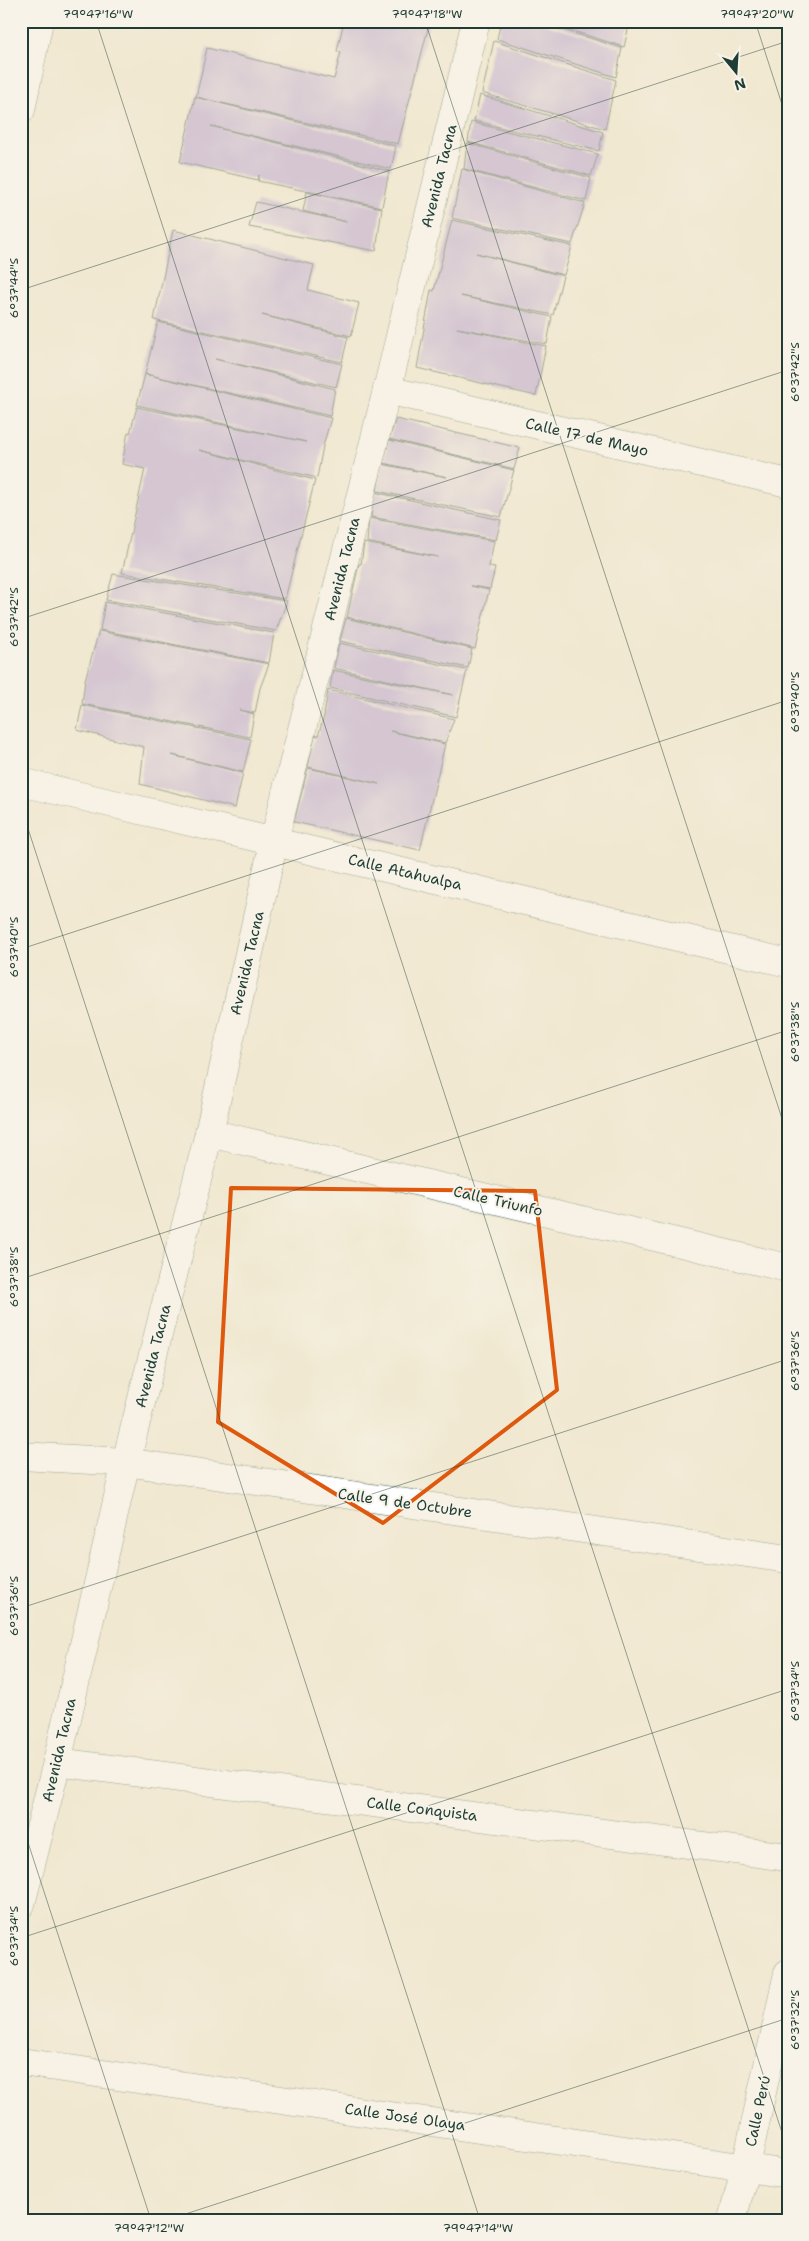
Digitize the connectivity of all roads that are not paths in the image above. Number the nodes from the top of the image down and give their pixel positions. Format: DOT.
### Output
graph roads {
  1 [pos="39,21"];
  2 [pos="476,21"];
  3 [pos="21,110"];
  4 [pos="387,390"];
  5 [pos="788,483"];
  6 [pos="21,782"];
  7 [pos="274,841"];
  8 [pos="788,963"];
  9 [pos="209,1133"];
  10 [pos="788,1268"];
  11 [pos="21,1456"];
  12 [pos="126,1462"];
  13 [pos="788,1559"];
  14 [pos="57,1762"];
  15 [pos="788,1857"];
  16 [pos="21,1904"];
  17 [pos="788,1973"];
  18 [pos="21,2062"];
  19 [pos="746,2166"];
  20 [pos="788,2174"];
  21 [pos="732,2220"];
  1 -- 3 [label="street"];
  2 -- 4 [label="street, Avenida Tacna"];
  4 -- 5 [label="street, Calle 17 de Mayo"];
  4 -- 7 [label="street, Avenida Tacna"];
  6 -- 7 [label="street, Calle Atahualpa"];
  7 -- 8 [label="street, Calle Atahualpa"];
  7 -- 9 [label="street, Avenida Tacna"];
  9 -- 10 [label="street, Calle Triunfo"];
  9 -- 12 [label="street, Avenida Tacna"];
  11 -- 12 [label="street, Calle 9 de Octubre"];
  12 -- 13 [label="street, Calle 9 de Octubre"];
  12 -- 14 [label="street, Avenida Tacna"];
  14 -- 15 [label="street, Calle Conquista"];
  14 -- 16 [label="street, Avenida Tacna"];
  17 -- 19 [label="street, Calle Perú"];
  18 -- 19 [label="street, Calle José Olaya"];
  19 -- 20 [label="street, Calle José Olaya"];
  19 -- 21 [label="street, Calle Perú"];
}
